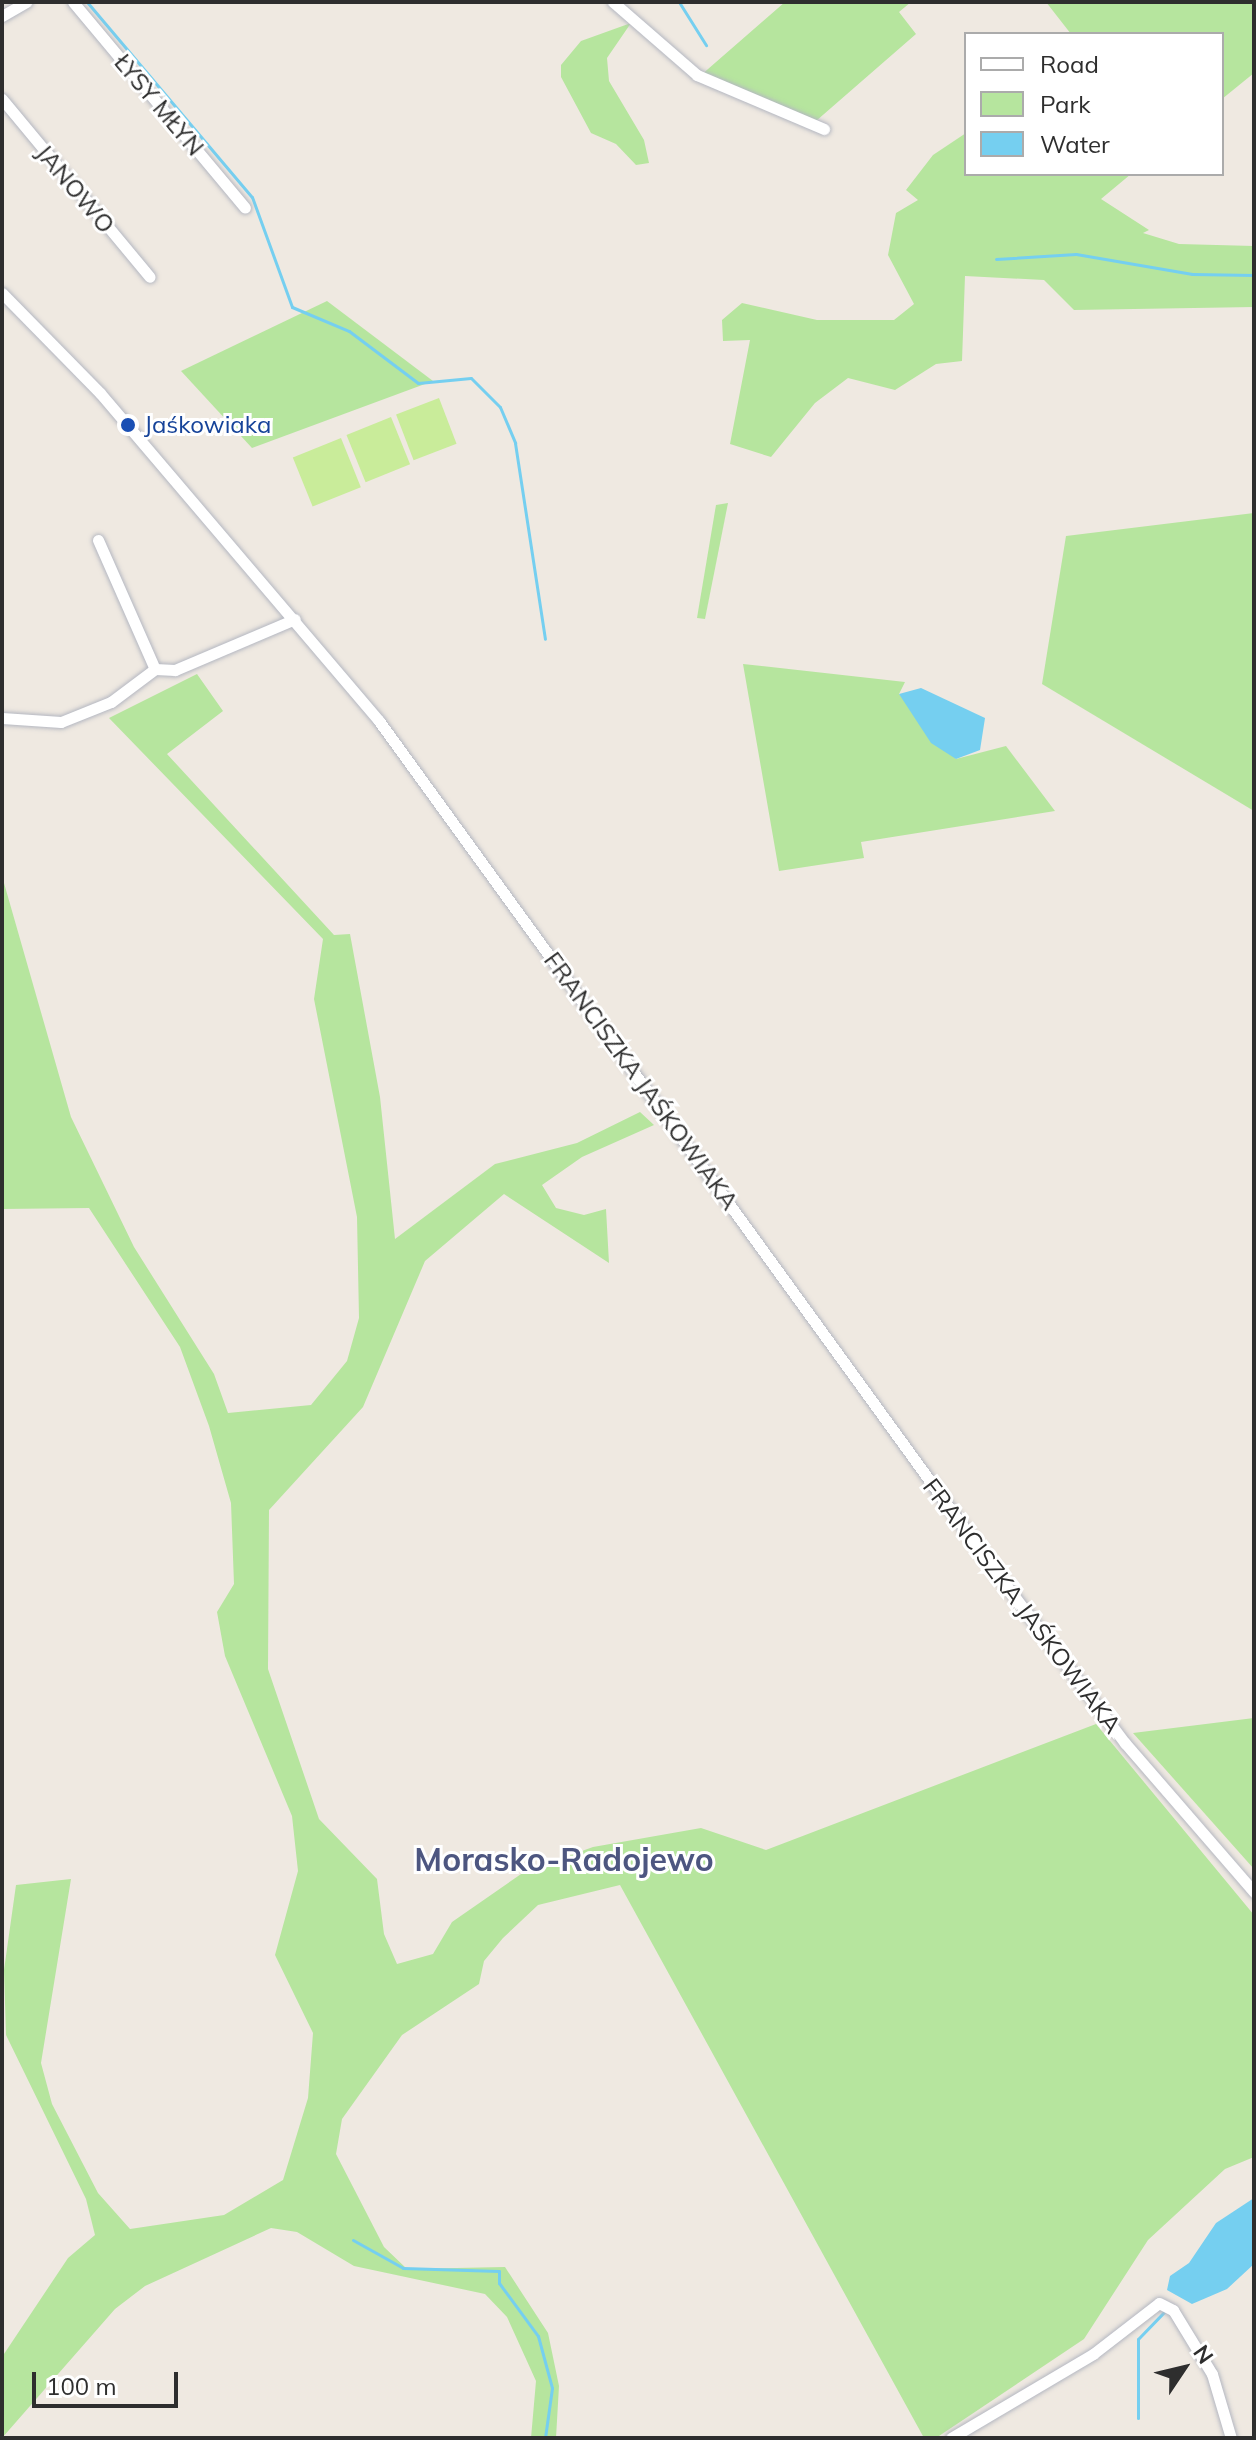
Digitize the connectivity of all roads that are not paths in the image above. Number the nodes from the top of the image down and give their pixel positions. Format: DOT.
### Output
graph roads {
  1 [pos="26,2"];
  2 [pos="73,2"];
  3 [pos="613,2"];
  4 [pos="2,16"];
  5 [pos="2,99"];
  6 [pos="824,129"];
  7 [pos="245,208"];
  8 [pos="150,277"];
  9 [pos="2,293"];
  10 [pos="98,540"];
  11 [pos="295,619"];
  12 [pos="155,669"];
  13 [pos="2,718"];
  14 [pos="1254,1892"];
  15 [pos="951,2438"];
  16 [pos="1231,2438"];
  1 -- 4 [label="street"];
  2 -- 7 [label="street, ŁYSY MŁYN"];
  3 -- 6 [label="street"];
  5 -- 8 [label="street, JANOWO"];
  9 -- 11 [label="street, FRANCISZKA JAŚKOWIAKA"];
  10 -- 12 [label="street"];
  11 -- 12 [label="street"];
  11 -- 14 [label="street, FRANCISZKA JAŚKOWIAKA"];
  12 -- 13 [label="street"];
  15 -- 16 [label="street"];
}
